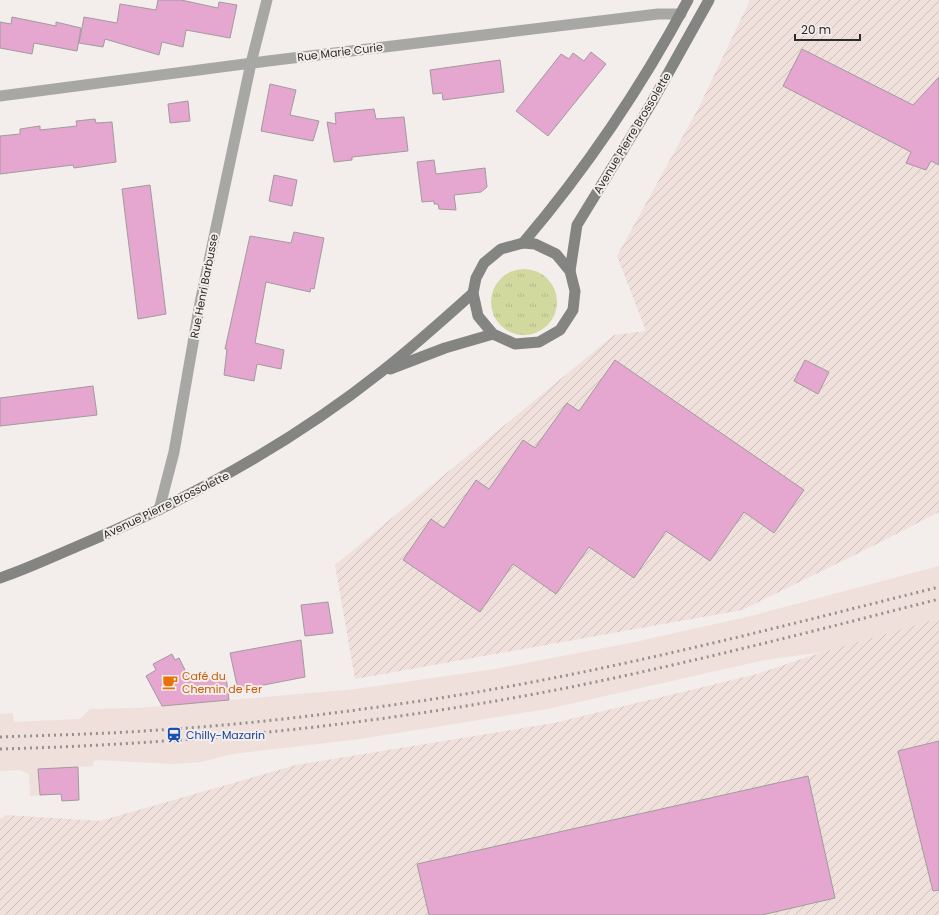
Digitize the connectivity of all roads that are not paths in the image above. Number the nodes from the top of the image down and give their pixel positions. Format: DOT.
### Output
graph roads {
  1 [pos="267,0"];
  2 [pos="688,0"];
  3 [pos="708,0"];
  4 [pos="681,14"];
  5 [pos="251,63"];
  6 [pos="0,96"];
  7 [pos="523,243"];
  8 [pos="570,271"];
  9 [pos="473,293"];
  10 [pos="493,334"];
  11 [pos="381,372"];
  12 [pos="159,510"];
  13 [pos="0,578"];
  1 -- 5 [label="street, Rue Henri Barbusse"];
  2 -- 4 [label="main road, Avenue Pierre Brossolette"];
  3 -- 8 [label="main road, Avenue Pierre Brossolette"];
  4 -- 5 [label="street, Rue Marie Curie"];
  4 -- 7 [label="main road, Avenue Pierre Brossolette"];
  5 -- 6 [label="street, Rue Marie Curie"];
  5 -- 12 [label="street, Rue Henri Barbusse"];
  7 -- 8 [label="main road, Avenue Pierre Brossolette"];
  7 -- 9 [label="main road, Avenue Pierre Brossolette"];
  8 -- 10 [label="main road, Avenue Pierre Brossolette"];
  9 -- 10 [label="main road, Avenue Pierre Brossolette"];
  9 -- 11 [label="main road, Avenue Pierre Brossolette"];
  10 -- 11 [label="main road, Avenue Pierre Brossolette"];
  11 -- 12 [label="main road, Avenue Pierre Brossolette"];
  12 -- 13 [label="main road, Avenue Pierre Brossolette"];
}
